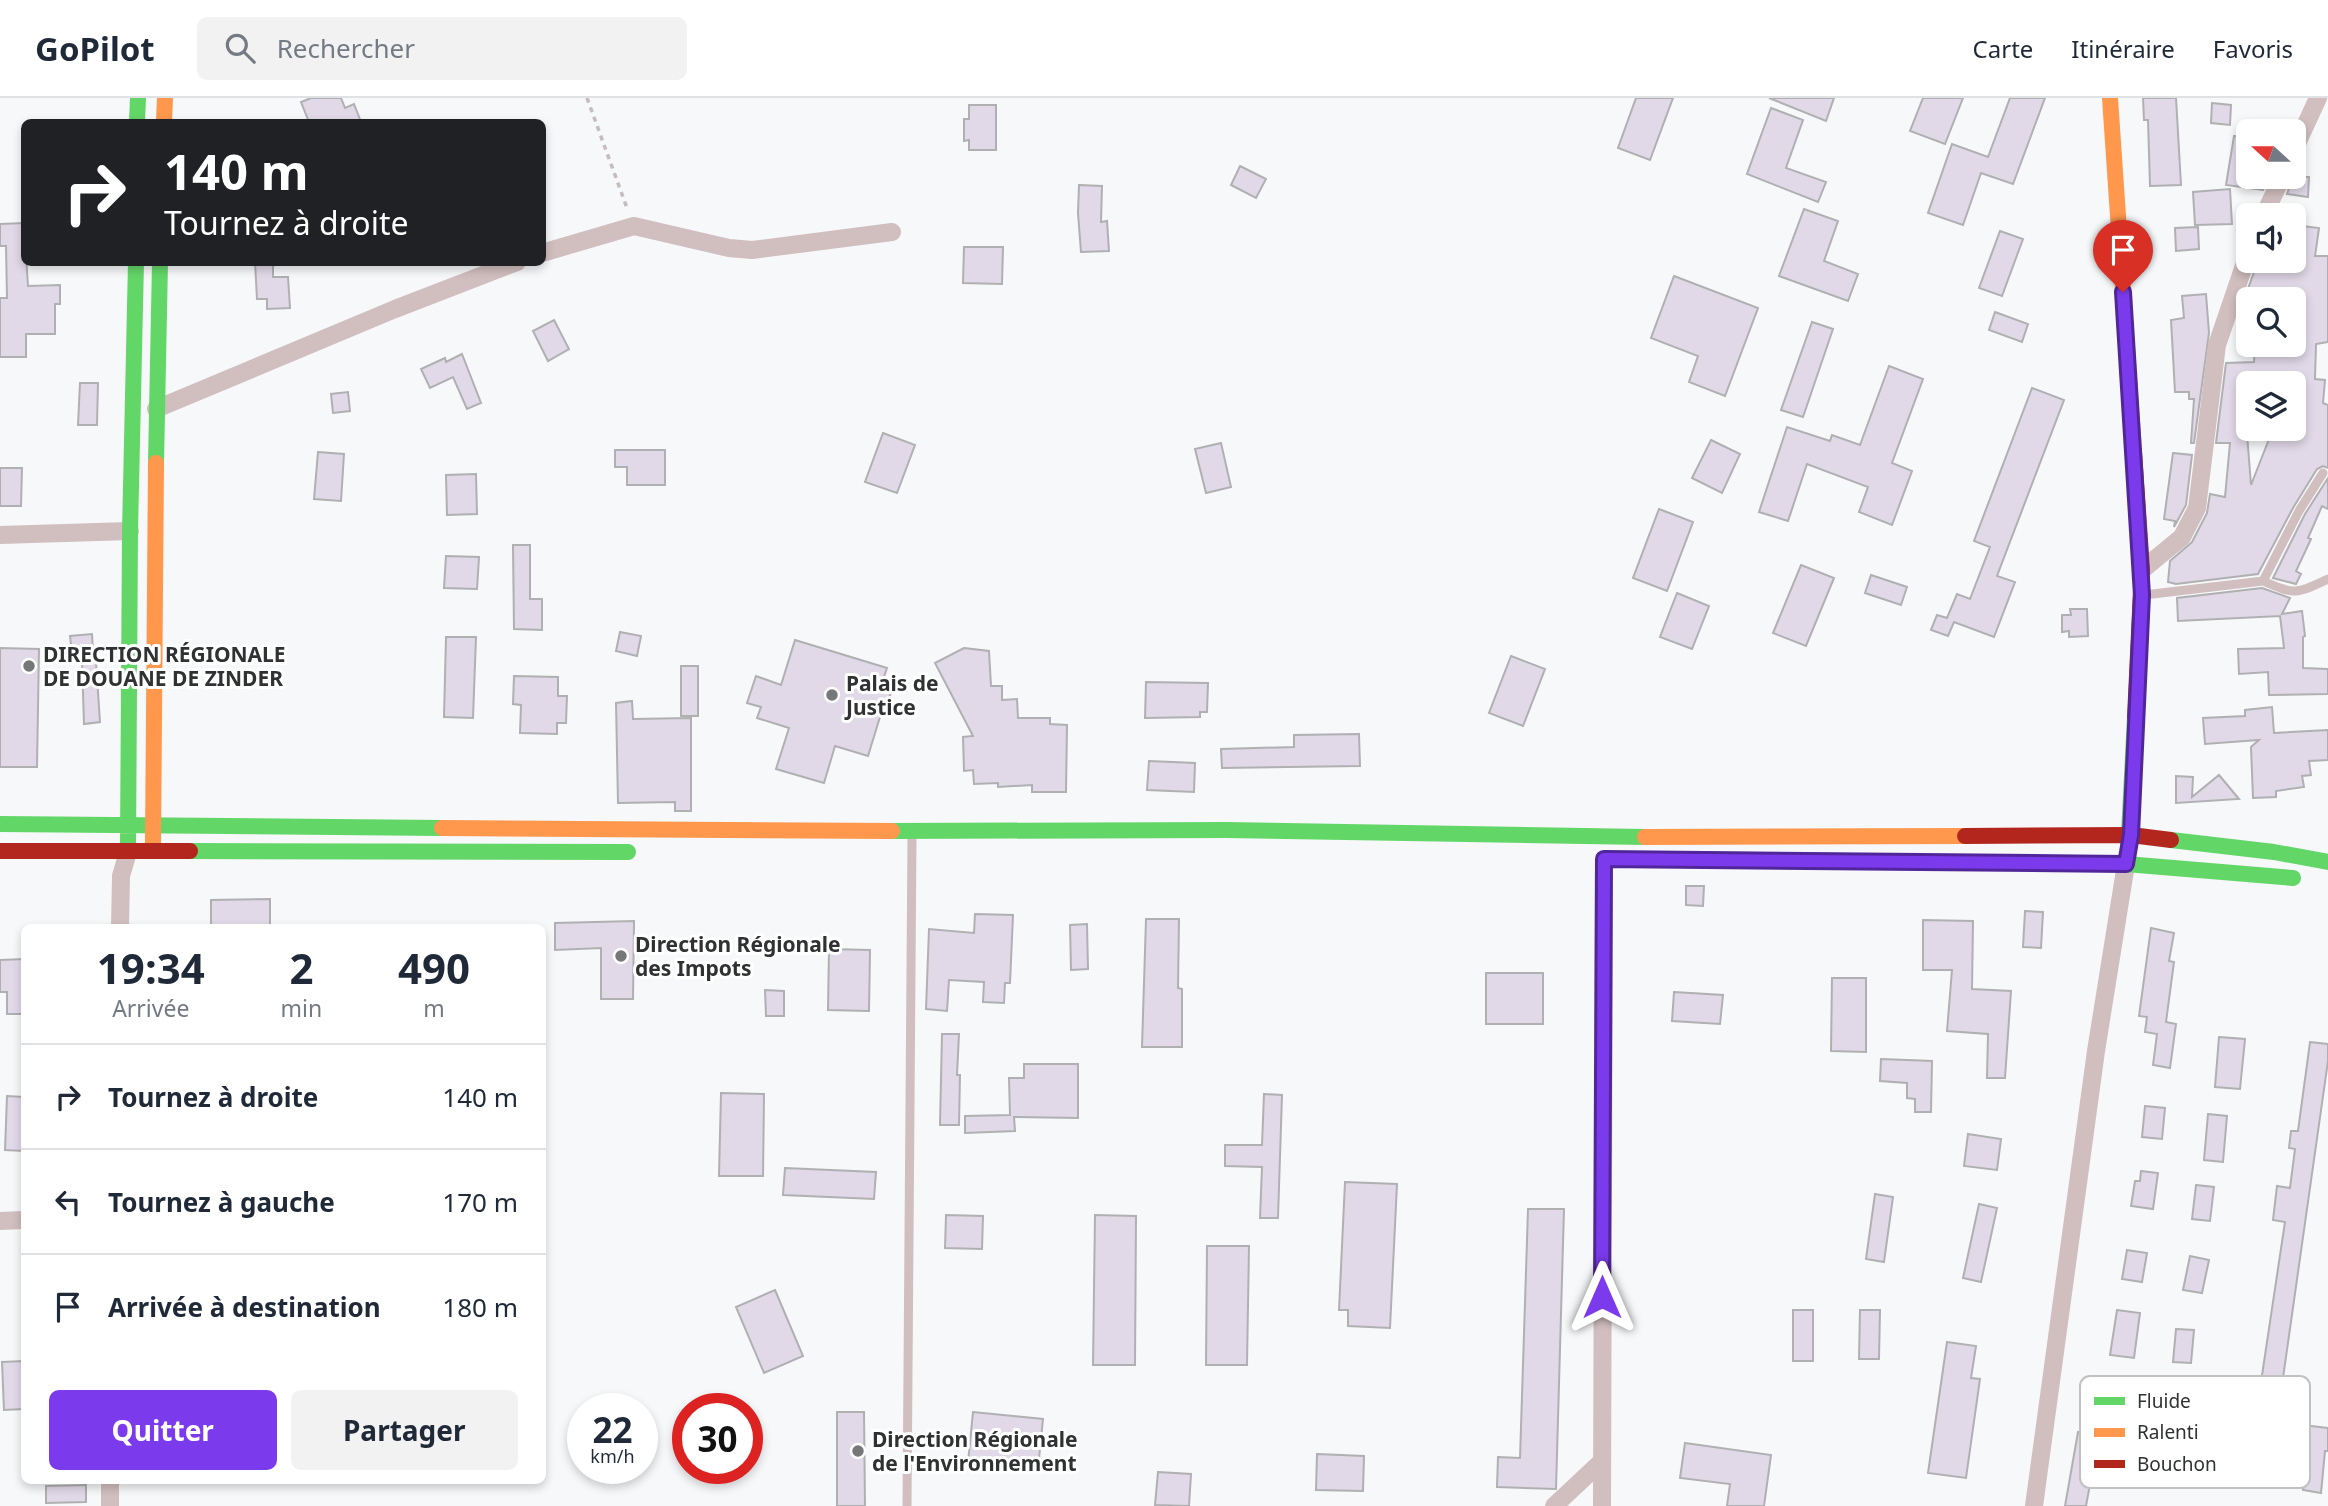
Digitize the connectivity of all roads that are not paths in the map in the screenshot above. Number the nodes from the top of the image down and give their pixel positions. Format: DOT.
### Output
graph roads {
  1 [pos="158,98"];
  2 [pos="165,98"];
  3 [pos="2110,98"];
  4 [pos="2318,98"];
  5 [pos="137,110"];
  6 [pos="164,119"];
  7 [pos="2306,124"];
  8 [pos="892,232"];
  9 [pos="546,252"];
  10 [pos="136,266"];
  11 [pos="160,266"];
  12 [pos="507,266"];
  13 [pos="2242,273"];
  14 [pos="156,409"];
  15 [pos="2323,473"];
  16 [pos="130,531"];
  17 [pos="0,536"];
  18 [pos="2142,570"];
  19 [pos="2328,579"];
  20 [pos="2263,582"];
  21 [pos="2142,595"];
  22 [pos="128,823"];
  23 [pos="153,823"];
  24 [pos="0,824"];
  25 [pos="911,831"];
  26 [pos="2131,835"];
  27 [pos="0,851"];
  28 [pos="128,852"];
  29 [pos="153,852"];
  30 [pos="638,852"];
  31 [pos="1604,859"];
  32 [pos="1645,859"];
  33 [pos="2328,862"];
  34 [pos="2126,864"];
  35 [pos="121,876"];
  36 [pos="2315,883"];
  37 [pos="120,924"];
  38 [pos="21,1220"];
  39 [pos="0,1221"];
  40 [pos="1601,1462"];
  41 [pos="110,1484"];
  42 [pos="110,1506"];
  43 [pos="907,1506"];
  44 [pos="1554,1506"];
  45 [pos="1602,1506"];
  46 [pos="2034,1506"];
  1 -- 5 [label="street"];
  2 -- 6 [label="main road"];
  3 -- 18 [label="main road"];
  4 -- 7 [label="street"];
  8 -- 9 [label="street"];
  10 -- 16 [label="main road"];
  11 -- 14 [label="main road"];
  12 -- 14 [label="street"];
  13 -- 18 [label="street"];
  14 -- 23 [label="main road"];
  15 -- 20 [label="lane"];
  16 -- 17 [label="street"];
  16 -- 22 [label="main road"];
  18 -- 21 [label="main road"];
  19 -- 20 [label="lane"];
  20 -- 21 [label="lane"];
  21 -- 26 [label="main road"];
  22 -- 23 [label="main road"];
  22 -- 24 [label="main road"];
  22 -- 28 [label="main road"];
  23 -- 25 [label="main road"];
  23 -- 29 [label="main road"];
  25 -- 26 [label="main road"];
  25 -- 43 [label="lane"];
  26 -- 33 [label="main road"];
  26 -- 34 [label="main road"];
  27 -- 28 [label="main road"];
  28 -- 29 [label="main road"];
  28 -- 35 [label="street"];
  29 -- 30 [label="main road"];
  29 -- 35 [label="street"];
  31 -- 40 [label="street"];
  32 -- 34 [label="main road"];
  34 -- 36 [label="main road"];
  34 -- 46 [label="street"];
  35 -- 37 [label="street"];
  38 -- 39 [label="street"];
  40 -- 44 [label="street"];
  40 -- 45 [label="street"];
  41 -- 42 [label="street"];
}
